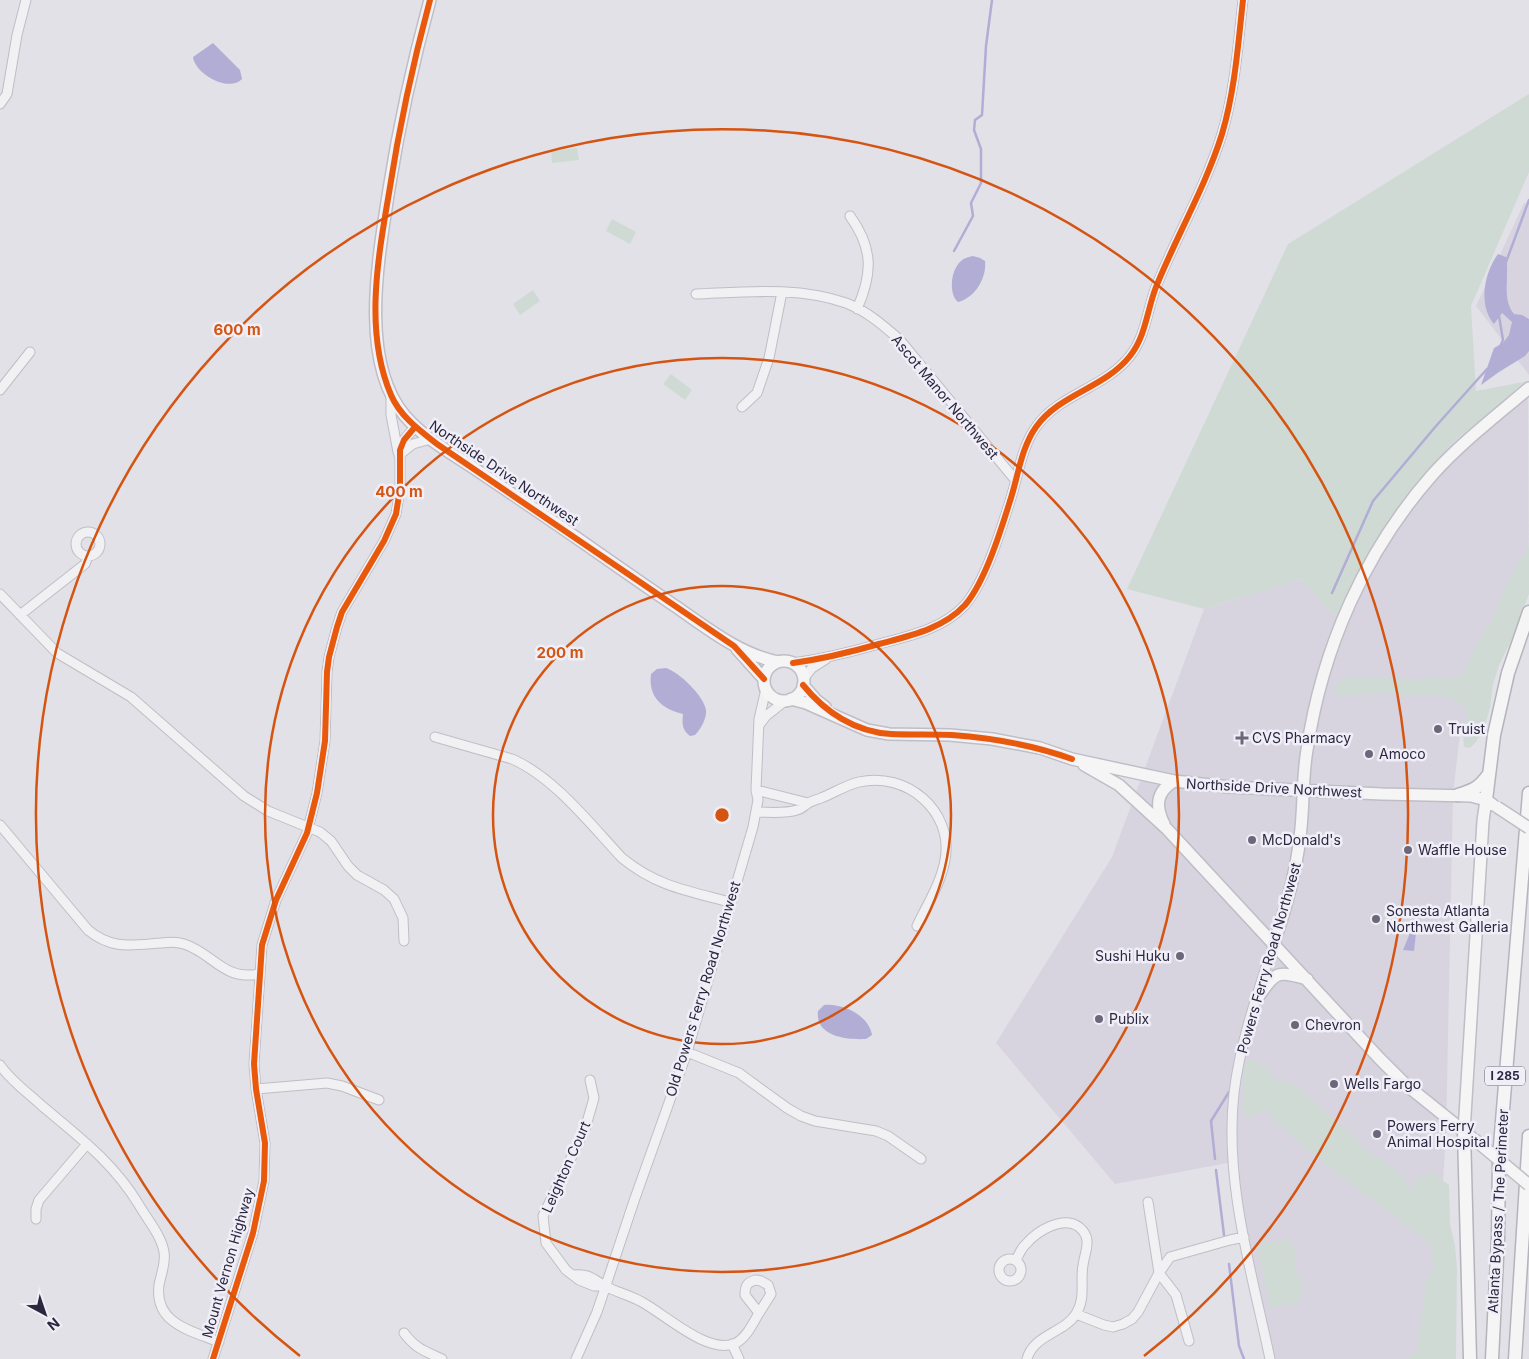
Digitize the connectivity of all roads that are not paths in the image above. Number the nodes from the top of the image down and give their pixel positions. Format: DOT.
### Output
graph roads {
  1 [pos="26,0"];
  2 [pos="430,0"];
  3 [pos="1243,0"];
  4 [pos="0,104"];
  5 [pos="850,216"];
  6 [pos="782,292"];
  7 [pos="696,294"];
  8 [pos="857,309"];
  9 [pos="30,352"];
  10 [pos="1529,388"];
  11 [pos="0,390"];
  12 [pos="391,395"];
  13 [pos="742,408"];
  14 [pos="416,427"];
  15 [pos="431,439"];
  16 [pos="399,455"];
  17 [pos="1016,481"];
  18 [pos="88,556"];
  19 [pos="0,594"];
  20 [pos="1529,612"];
  21 [pos="20,615"];
  22 [pos="734,646"];
  23 [pos="833,655"];
  24 [pos="778,662"];
  25 [pos="793,663"];
  26 [pos="804,682"];
  27 [pos="765,684"];
  28 [pos="788,700"];
  29 [pos="839,717"];
  30 [pos="758,726"];
  31 [pos="434,737"];
  32 [pos="1072,759"];
  33 [pos="1489,774"];
  34 [pos="1174,781"];
  35 [pos="756,790"];
  36 [pos="1303,790"];
  37 [pos="1529,793"];
  38 [pos="1458,795"];
  39 [pos="808,803"];
  40 [pos="1491,803"];
  41 [pos="756,812"];
  42 [pos="0,825"];
  43 [pos="309,826"];
  44 [pos="1529,828"];
  45 [pos="1167,829"];
  46 [pos="730,902"];
  47 [pos="917,926"];
  48 [pos="404,941"];
  49 [pos="1274,943"];
  50 [pos="259,974"];
  51 [pos="1306,979"];
  52 [pos="1258,997"];
  53 [pos="687,1052"];
  54 [pos="0,1065"];
  55 [pos="590,1080"];
  56 [pos="256,1089"];
  57 [pos="379,1100"];
  58 [pos="1469,1136"];
  59 [pos="1529,1136"];
  60 [pos="87,1144"];
  61 [pos="921,1159"];
  62 [pos="1529,1185"];
  63 [pos="1148,1202"];
  64 [pos="36,1220"];
  65 [pos="1244,1237"];
  66 [pos="1016,1260"];
  67 [pos="1159,1273"];
  68 [pos="605,1286"];
  69 [pos="759,1313"];
  70 [pos="1076,1314"];
  71 [pos="404,1333"];
  72 [pos="1190,1341"];
  73 [pos="219,1342"];
  74 [pos="732,1344"];
  75 [pos="213,1359"];
  76 [pos="442,1359"];
  77 [pos="576,1359"];
  78 [pos="739,1359"];
  79 [pos="1027,1359"];
  80 [pos="1270,1359"];
  81 [pos="1470,1359"];
  82 [pos="1492,1359"];
  83 [pos="1515,1359"];
  1 -- 4 [label="street"];
  2 -- 12 [label="main road, Northside Drive Northwest"];
  3 -- 17 [label="street"];
  5 -- 8 [label="street"];
  6 -- 7 [label="street, Ascot Manor Northwest"];
  6 -- 8 [label="street, Ascot Manor Northwest"];
  6 -- 13 [label="street"];
  8 -- 17 [label="street, Ascot Manor Northwest"];
  9 -- 11 [label="street"];
  10 -- 36 [label="main road, Powers Ferry Road Northwest"];
  12 -- 14 [label="main road, Northside Drive Northwest"];
  12 -- 16 [label="street"];
  14 -- 15 [label="main road, Northside Drive Northwest"];
  14 -- 16 [label="street, Mount Vernon Highway"];
  15 -- 16 [label="street"];
  15 -- 22 [label="main road, Northside Drive Northwest"];
  16 -- 43 [label="street, Mount Vernon Highway"];
  17 -- 23 [label="street"];
  18 -- 21 [label="street"];
  19 -- 21 [label="street"];
  20 -- 33 [label="highway"];
  21 -- 43 [label="street"];
  22 -- 24 [label="main road, Northside Drive Northwest"];
  22 -- 27 [label="main road, Northside Drive Northwest"];
  23 -- 25 [label="street"];
  23 -- 26 [label="street"];
  24 -- 25 [label="main road"];
  24 -- 27 [label="main road"];
  25 -- 26 [label="main road"];
  26 -- 28 [label="main road"];
  26 -- 29 [label="main road, Northside Drive Northwest"];
  27 -- 28 [label="main road"];
  27 -- 30 [label="street, Old Powers Ferry Road Northwest"];
  28 -- 29 [label="main road, Northside Drive Northwest"];
  28 -- 30 [label="street"];
  29 -- 32 [label="main road, Northside Drive Northwest"];
  30 -- 35 [label="street, Old Powers Ferry Road Northwest"];
  31 -- 46 [label="street"];
  32 -- 34 [label="main road, Northside Drive Northwest"];
  32 -- 45 [label="main road"];
  33 -- 38 [label="highway"];
  33 -- 40 [label="highway"];
  34 -- 36 [label="main road, Northside Drive Northwest"];
  34 -- 45 [label="main road"];
  35 -- 39 [label="street"];
  35 -- 41 [label="street, Old Powers Ferry Road Northwest"];
  36 -- 38 [label="main road, Northside Drive Northwest"];
  36 -- 49 [label="main road, Powers Ferry Road Northwest"];
  37 -- 82 [label="highway, Atlanta Bypass / The Perimeter / I 285"];
  38 -- 40 [label="main road, Northside Drive Northwest"];
  39 -- 41 [label="street"];
  39 -- 47 [label="street"];
  40 -- 44 [label="main road, Northside Drive Northwest, bridge"];
  40 -- 58 [label="main road"];
  41 -- 46 [label="street, Old Powers Ferry Road Northwest"];
  42 -- 50 [label="street"];
  43 -- 48 [label="street"];
  43 -- 50 [label="street, Mount Vernon Highway"];
  45 -- 49 [label="main road"];
  46 -- 53 [label="street, Old Powers Ferry Road Northwest"];
  49 -- 51 [label="main road"];
  49 -- 52 [label="street, Powers Ferry Road Northwest"];
  50 -- 56 [label="street, Mount Vernon Highway"];
  51 -- 52 [label="main road"];
  51 -- 58 [label="main road"];
  52 -- 65 [label="street, Powers Ferry Road Northwest"];
  53 -- 61 [label="street"];
  53 -- 68 [label="street, Old Powers Ferry Road Northwest"];
  54 -- 60 [label="street"];
  55 -- 68 [label="street, Leighton Court"];
  56 -- 57 [label="street"];
  56 -- 73 [label="street, Mount Vernon Highway"];
  58 -- 62 [label="main road, bridge"];
  58 -- 81 [label="highway"];
  59 -- 83 [label="highway, Atlanta Bypass / The Perimeter"];
  60 -- 64 [label="street"];
  60 -- 73 [label="street"];
  63 -- 67 [label="street"];
  65 -- 67 [label="street"];
  65 -- 80 [label="street, Powers Ferry Road Northwest"];
  66 -- 70 [label="street"];
  67 -- 70 [label="street"];
  67 -- 72 [label="street"];
  68 -- 74 [label="street, Leighton Court"];
  68 -- 77 [label="street, Old Powers Ferry Road Northwest"];
  69 -- 74 [label="street"];
  70 -- 79 [label="street"];
  71 -- 76 [label="street"];
  73 -- 75 [label="street, Mount Vernon Highway"];
  74 -- 78 [label="street"];
}
